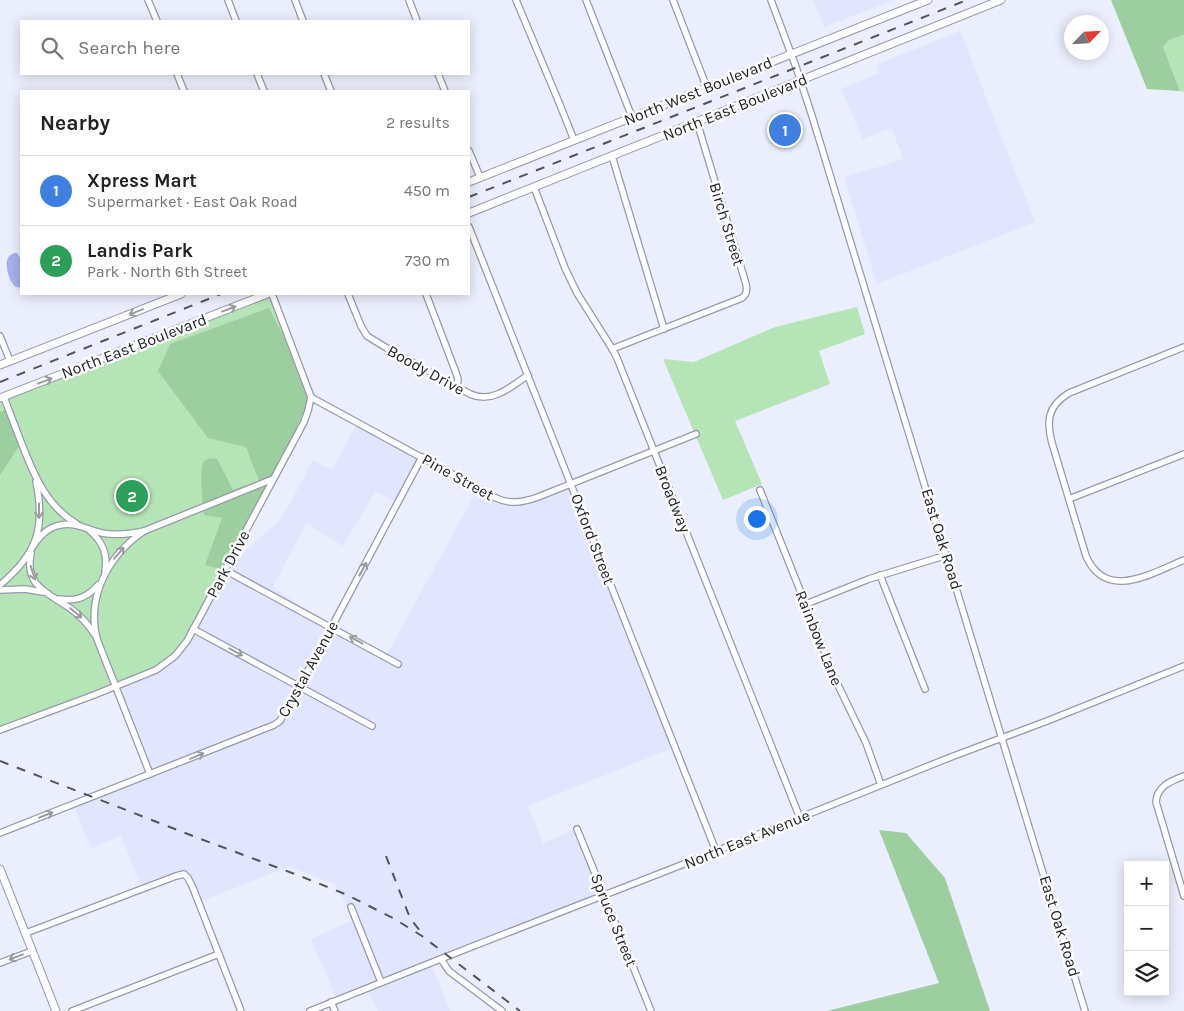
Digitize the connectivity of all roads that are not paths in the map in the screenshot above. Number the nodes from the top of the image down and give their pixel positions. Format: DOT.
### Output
graph roads {
  1 [pos="148,0"];
  2 [pos="228,0"];
  3 [pos="295,0"];
  4 [pos="409,0"];
  5 [pos="516,0"];
  6 [pos="586,0"];
  7 [pos="673,0"];
  8 [pos="771,0"];
  9 [pos="928,0"];
  10 [pos="1001,0"];
  11 [pos="156,20"];
  12 [pos="236,20"];
  13 [pos="303,20"];
  14 [pos="418,20"];
  15 [pos="792,54"];
  16 [pos="177,75"];
  17 [pos="257,75"];
  18 [pos="324,75"];
  19 [pos="438,75"];
  20 [pos="801,80"];
  21 [pos="707,88"];
  22 [pos="184,90"];
  23 [pos="264,90"];
  24 [pos="331,90"];
  25 [pos="445,90"];
  26 [pos="632,117"];
  27 [pos="697,122"];
  28 [pos="574,140"];
  29 [pos="470,153"];
  30 [pos="612,156"];
  31 [pos="480,177"];
  32 [pos="470,182"];
  33 [pos="534,187"];
  34 [pos="470,213"];
  35 [pos="470,229"];
  36 [pos="178,295"];
  37 [pos="264,295"];
  38 [pos="272,295"];
  39 [pos="348,295"];
  40 [pos="426,295"];
  41 [pos="664,328"];
  42 [pos="0,336"];
  43 [pos="1184,347"];
  44 [pos="612,349"];
  45 [pos="10,361"];
  46 [pos="0,365"];
  47 [pos="528,375"];
  48 [pos="457,387"];
  49 [pos="311,397"];
  50 [pos="2,398"];
  51 [pos="696,434"];
  52 [pos="654,450"];
  53 [pos="1184,454"];
  54 [pos="422,457"];
  55 [pos="34,475"];
  56 [pos="273,479"];
  57 [pos="571,484"];
  58 [pos="760,490"];
  59 [pos="1069,499"];
  60 [pos="81,526"];
  61 [pos="144,531"];
  62 [pos="33,547"];
  63 [pos="946,555"];
  64 [pos="1184,560"];
  65 [pos="225,570"];
  66 [pos="880,575"];
  67 [pos="101,581"];
  68 [pos="0,585"];
  69 [pos="0,590"];
  70 [pos="48,594"];
  71 [pos="806,604"];
  72 [pos="332,627"];
  73 [pos="193,629"];
  74 [pos="97,639"];
  75 [pos="398,664"];
  76 [pos="1184,666"];
  77 [pos="116,686"];
  78 [pos="299,687"];
  79 [pos="925,689"];
  80 [pos="372,726"];
  81 [pos="0,730"];
  82 [pos="1002,738"];
  83 [pos="150,774"];
  84 [pos="1184,776"];
  85 [pos="881,785"];
  86 [pos="800,818"];
  87 [pos="577,829"];
  88 [pos="0,832"];
  89 [pos="716,851"];
  90 [pos="0,868"];
  91 [pos="604,895"];
  92 [pos="1184,896"];
  93 [pos="351,907"];
  94 [pos="26,933"];
  95 [pos="32,951"];
  96 [pos="219,954"];
  97 [pos="441,958"];
  98 [pos="0,963"];
  99 [pos="381,982"];
  100 [pos="332,1002"];
  101 [pos="56,1011"];
  102 [pos="72,1011"];
  103 [pos="241,1011"];
  104 [pos="310,1011"];
  105 [pos="335,1011"];
  106 [pos="502,1011"];
  107 [pos="651,1011"];
  108 [pos="1085,1011"];
  1 -- 11 [label="street"];
  2 -- 12 [label="street"];
  3 -- 13 [label="street"];
  4 -- 14 [label="street"];
  5 -- 28 [label="street"];
  6 -- 26 [label="street"];
  7 -- 21 [label="street"];
  8 -- 15 [label="street, East Oak Road"];
  9 -- 15 [label="main road, North West Boulevard"];
  10 -- 20 [label="main road, North East Boulevard"];
  15 -- 20 [label="street, East Oak Road"];
  15 -- 21 [label="main road, North West Boulevard"];
  16 -- 22 [label="street"];
  17 -- 23 [label="street"];
  18 -- 24 [label="street"];
  19 -- 25 [label="street"];
  20 -- 27 [label="main road, North East Boulevard"];
  20 -- 63 [label="street, East Oak Road"];
  21 -- 26 [label="main road, North West Boulevard"];
  26 -- 28 [label="main road, North West Boulevard"];
  27 -- 30 [label="main road, North East Boulevard"];
  27 -- 41 [label="street, Birch Street"];
  28 -- 31 [label="main road, North West Boulevard"];
  29 -- 31 [label="street"];
  30 -- 33 [label="main road, North East Boulevard"];
  30 -- 41 [label="street"];
  31 -- 32 [label="main road, North West Boulevard"];
  33 -- 34 [label="main road, North East Boulevard"];
  33 -- 44 [label="street, Broadway"];
  35 -- 47 [label="street, Oxford Street"];
  36 -- 45 [label="main road, one-way"];
  50 -- 37 [label="main road, North East Boulevard, one-way"];
  38 -- 49 [label="street"];
  39 -- 48 [label="street, Boody Drive"];
  40 -- 48 [label="street"];
  41 -- 44 [label="street, Birch Street"];
  42 -- 45 [label="street"];
  43 -- 59 [label="street"];
  44 -- 52 [label="street, Broadway"];
  45 -- 46 [label="main road"];
  47 -- 48 [label="street, Boody Drive"];
  47 -- 57 [label="street, Oxford Street"];
  49 -- 54 [label="street, Pine Street"];
  49 -- 56 [label="street, Park Drive"];
  50 -- 55 [label="street"];
  51 -- 52 [label="street, Pine Street"];
  52 -- 57 [label="street, Pine Street"];
  52 -- 86 [label="street, Broadway"];
  53 -- 59 [label="street"];
  54 -- 57 [label="street, Pine Street"];
  72 -- 54 [label="street, Crystal Avenue, one-way"];
  55 -- 60 [label="street"];
  55 -- 62 [label="street, one-way"];
  56 -- 61 [label="street"];
  56 -- 65 [label="street, Park Drive"];
  57 -- 89 [label="street, Oxford Street"];
  58 -- 71 [label="street, Rainbow Lane"];
  59 -- 64 [label="street"];
  60 -- 61 [label="street"];
  60 -- 62 [label="street"];
  60 -- 67 [label="street"];
  67 -- 61 [label="street, one-way"];
  62 -- 68 [label="street"];
  62 -- 70 [label="street, one-way"];
  63 -- 66 [label="street"];
  63 -- 82 [label="street, East Oak Road"];
  65 -- 72 [label="street"];
  65 -- 73 [label="street, Park Drive"];
  66 -- 71 [label="street"];
  66 -- 79 [label="street"];
  67 -- 70 [label="street"];
  67 -- 74 [label="street"];
  69 -- 70 [label="street"];
  70 -- 74 [label="street, one-way"];
  71 -- 85 [label="street, Rainbow Lane"];
  75 -- 72 [label="street, one-way"];
  72 -- 78 [label="street, Crystal Avenue"];
  73 -- 77 [label="street, Park Drive"];
  73 -- 78 [label="street, one-way"];
  74 -- 77 [label="street"];
  76 -- 82 [label="street, North East Avenue"];
  77 -- 81 [label="street, Park Drive"];
  77 -- 83 [label="street"];
  78 -- 80 [label="street"];
  83 -- 78 [label="street, Crystal Avenue, one-way"];
  82 -- 85 [label="street, North East Avenue"];
  82 -- 108 [label="street, East Oak Road"];
  88 -- 83 [label="street, Crystal Avenue, one-way"];
  84 -- 92 [label="street"];
  85 -- 86 [label="street, North East Avenue"];
  86 -- 89 [label="street, North East Avenue"];
  87 -- 91 [label="street, Spruce Street"];
  89 -- 91 [label="street, North East Avenue"];
  90 -- 94 [label="main road"];
  91 -- 97 [label="street, North East Avenue"];
  91 -- 107 [label="street, Spruce Street"];
  93 -- 99 [label="street"];
  94 -- 95 [label="main road"];
  94 -- 96 [label="street"];
  95 -- 98 [label="street, one-way"];
  95 -- 101 [label="main road"];
  96 -- 102 [label="street"];
  96 -- 103 [label="street"];
  97 -- 99 [label="street, North East Avenue"];
  97 -- 106 [label="street"];
  99 -- 100 [label="street, North East Avenue"];
  100 -- 104 [label="street, North East Avenue"];
  100 -- 105 [label="street"];
}
